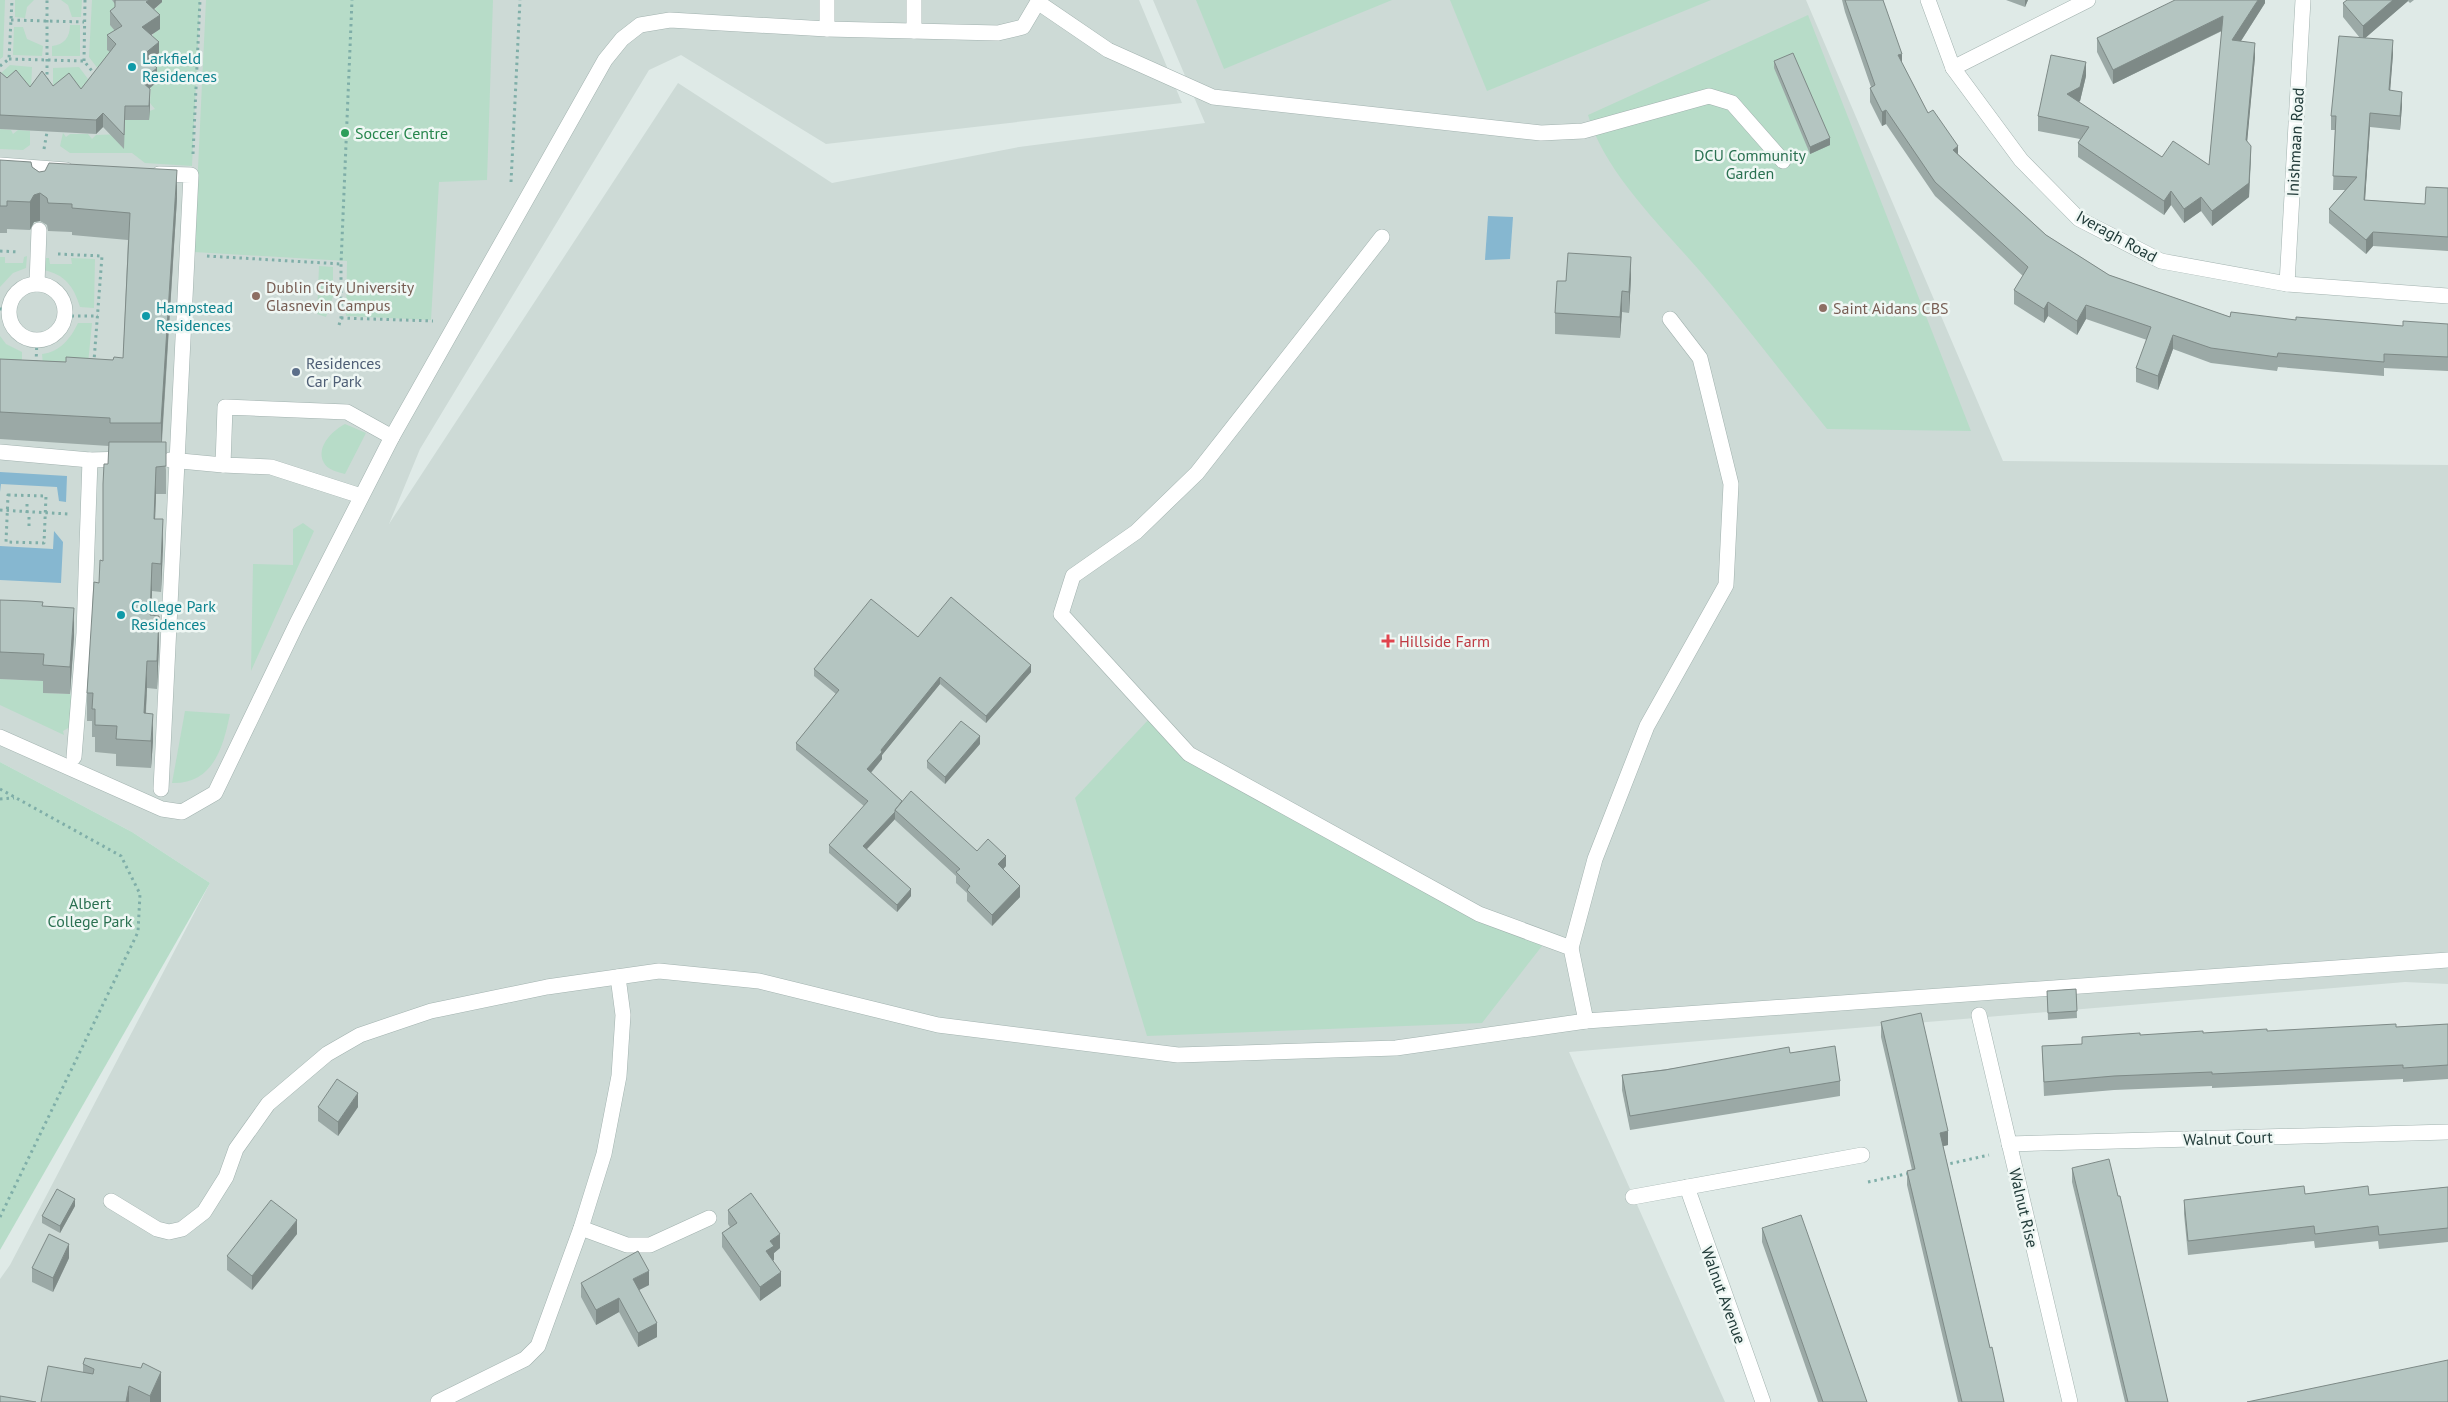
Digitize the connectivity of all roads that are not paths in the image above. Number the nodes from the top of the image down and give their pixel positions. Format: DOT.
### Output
graph roads {
  1 [pos="827,0"];
  2 [pos="914,0"];
  3 [pos="1928,0"];
  4 [pos="2088,0"];
  5 [pos="2303,0"];
  6 [pos="1039,2"];
  7 [pos="827,29"];
  8 [pos="914,31"];
  9 [pos="1954,68"];
  10 [pos="1783,160"];
  11 [pos="0,165"];
  12 [pos="80,171"];
  13 [pos="140,173"];
  14 [pos="39,230"];
  15 [pos="1382,237"];
  16 [pos="37,284"];
  17 [pos="2287,284"];
  18 [pos="2448,296"];
  19 [pos="5,309"];
  20 [pos="1670,319"];
  21 [pos="392,437"];
  22 [pos="0,452"];
  23 [pos="139,459"];
  24 [pos="156,459"];
  25 [pos="90,460"];
  26 [pos="179,461"];
  27 [pos="223,465"];
  28 [pos="361,496"];
  29 [pos="66,613"];
  30 [pos="84,613"];
  31 [pos="0,736"];
  32 [pos="74,757"];
  33 [pos="161,789"];
  34 [pos="1571,948"];
  35 [pos="2448,960"];
  36 [pos="618,977"];
  37 [pos="1979,1015"];
  38 [pos="1586,1021"];
  39 [pos="2448,1132"];
  40 [pos="2009,1144"];
  41 [pos="1862,1155"];
  42 [pos="1687,1187"];
  43 [pos="1633,1197"];
  44 [pos="111,1202"];
  45 [pos="709,1218"];
  46 [pos="581,1228"];
  47 [pos="438,1402"];
  48 [pos="1763,1402"];
  49 [pos="2070,1402"];
  1 -- 7 [label="street"];
  2 -- 8 [label="street"];
  3 -- 9 [label="street, Iveragh Road"];
  4 -- 9 [label="street"];
  5 -- 17 [label="street, Inishmaan Road"];
  6 -- 8 [label="street"];
  6 -- 10 [label="street"];
  7 -- 8 [label="street"];
  7 -- 21 [label="street"];
  9 -- 17 [label="street, Iveragh Road"];
  11 -- 12 [label="street"];
  13 -- 26 [label="street"];
  14 -- 16 [label="street"];
  15 -- 34 [label="street"];
  16 -- 19 [label="street"];
  16 -- 19 [label="street"];
  17 -- 18 [label="street, Iveragh Road"];
  20 -- 34 [label="street"];
  21 -- 27 [label="street"];
  21 -- 28 [label="street"];
  22 -- 25 [label="street"];
  23 -- 25 [label="street"];
  24 -- 26 [label="street"];
  25 -- 30 [label="street"];
  26 -- 27 [label="street"];
  26 -- 33 [label="street"];
  27 -- 28 [label="street"];
  28 -- 31 [label="street"];
  29 -- 30 [label="street"];
  30 -- 32 [label="street"];
  34 -- 38 [label="street"];
  35 -- 38 [label="street"];
  36 -- 38 [label="street"];
  36 -- 44 [label="street"];
  36 -- 46 [label="street"];
  37 -- 40 [label="street, Walnut Rise"];
  39 -- 40 [label="street, Walnut Court"];
  40 -- 49 [label="street, Walnut Rise"];
  41 -- 42 [label="street"];
  42 -- 43 [label="street"];
  42 -- 48 [label="street, Walnut Avenue"];
  45 -- 46 [label="street"];
  46 -- 47 [label="street"];
}
